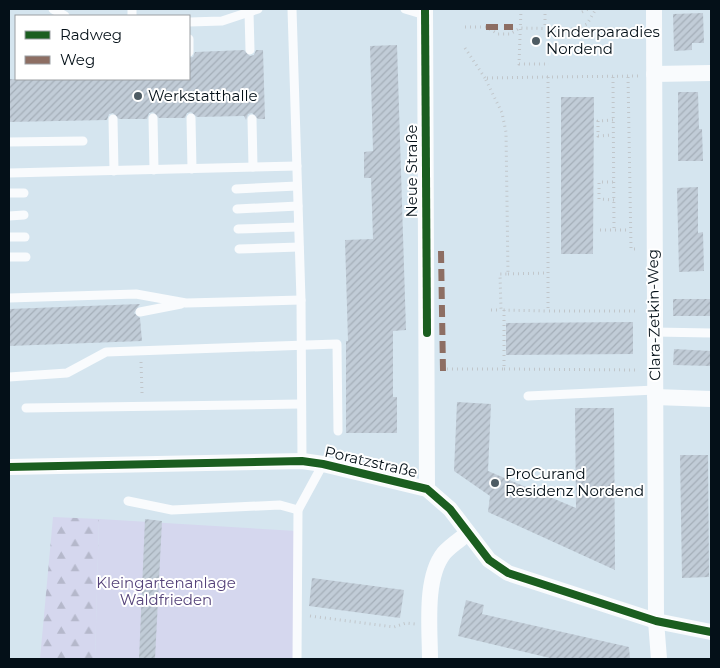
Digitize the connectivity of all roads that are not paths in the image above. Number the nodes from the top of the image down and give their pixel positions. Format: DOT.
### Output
graph roads {
  1 [pos="52,9"];
  2 [pos="292,9"];
  3 [pos="405,9"];
  4 [pos="654,9"];
  5 [pos="253,10"];
  6 [pos="425,12"];
  7 [pos="63,15"];
  8 [pos="190,22"];
  9 [pos="250,50"];
  10 [pos="711,73"];
  11 [pos="654,74"];
  12 [pos="153,118"];
  13 [pos="191,118"];
  14 [pos="113,119"];
  15 [pos="252,120"];
  16 [pos="82,141"];
  17 [pos="9,142"];
  18 [pos="297,166"];
  19 [pos="253,167"];
  20 [pos="192,169"];
  21 [pos="154,170"];
  22 [pos="114,171"];
  23 [pos="9,173"];
  24 [pos="297,186"];
  25 [pos="236,189"];
  26 [pos="9,193"];
  27 [pos="24,194"];
  28 [pos="298,206"];
  29 [pos="237,209"];
  30 [pos="9,216"];
  31 [pos="24,216"];
  32 [pos="298,227"];
  33 [pos="238,229"];
  34 [pos="9,237"];
  35 [pos="25,237"];
  36 [pos="299,247"];
  37 [pos="239,249"];
  38 [pos="9,257"];
  39 [pos="26,257"];
  40 [pos="9,298"];
  41 [pos="301,300"];
  42 [pos="186,304"];
  43 [pos="140,312"];
  44 [pos="654,332"];
  45 [pos="711,333"];
  46 [pos="300,345"];
  47 [pos="9,377"];
  48 [pos="655,394"];
  49 [pos="528,396"];
  50 [pos="711,399"];
  51 [pos="300,404"];
  52 [pos="26,408"];
  53 [pos="338,431"];
  54 [pos="302,461"];
  55 [pos="323,464"];
  56 [pos="9,467"];
  57 [pos="427,489"];
  58 [pos="128,501"];
  59 [pos="298,510"];
  60 [pos="468,533"];
  61 [pos="656,621"];
  62 [pos="711,632"];
  63 [pos="297,659"];
  64 [pos="430,659"];
  65 [pos="659,659"];
  1 -- 7 [label="lane"];
  2 -- 18 [label="lane"];
  3 -- 6 [label="lane"];
  4 -- 11 [label="street, Clara-Zetkin-Weg"];
  5 -- 8 [label="lane"];
  5 -- 9 [label="lane"];
  6 -- 57 [label="street, Neue Straße"];
  10 -- 11 [label="street"];
  11 -- 44 [label="street, Clara-Zetkin-Weg"];
  12 -- 21 [label="lane"];
  13 -- 20 [label="lane"];
  14 -- 22 [label="lane"];
  15 -- 19 [label="lane"];
  16 -- 17 [label="lane"];
  18 -- 19 [label="lane"];
  18 -- 24 [label="lane"];
  19 -- 20 [label="lane"];
  20 -- 21 [label="lane"];
  21 -- 22 [label="lane"];
  22 -- 23 [label="lane"];
  24 -- 25 [label="lane"];
  24 -- 28 [label="lane"];
  26 -- 27 [label="lane"];
  28 -- 29 [label="lane"];
  28 -- 32 [label="lane"];
  30 -- 31 [label="lane"];
  32 -- 33 [label="lane"];
  32 -- 36 [label="lane"];
  34 -- 35 [label="lane"];
  36 -- 37 [label="lane"];
  36 -- 41 [label="lane"];
  38 -- 39 [label="lane"];
  40 -- 42 [label="lane"];
  41 -- 42 [label="lane"];
  41 -- 46 [label="lane"];
  42 -- 43 [label="lane"];
  44 -- 45 [label="lane"];
  44 -- 48 [label="street, Clara-Zetkin-Weg"];
  46 -- 47 [label="lane"];
  46 -- 51 [label="lane"];
  46 -- 53 [label="lane"];
  48 -- 49 [label="lane"];
  48 -- 50 [label="street"];
  48 -- 61 [label="street, Clara-Zetkin-Weg"];
  51 -- 52 [label="lane"];
  51 -- 54 [label="lane"];
  54 -- 55 [label="street, Poratzstraße"];
  54 -- 56 [label="street, Poratzstraße"];
  55 -- 57 [label="street, Poratzstraße"];
  55 -- 59 [label="lane"];
  57 -- 60 [label="street, Poratzstraße"];
  58 -- 59 [label="lane"];
  59 -- 63 [label="lane"];
  60 -- 61 [label="street, Poratzstraße"];
  60 -- 64 [label="street"];
  61 -- 62 [label="street, Poratzstraße"];
  61 -- 65 [label="street, Clara-Zetkin-Weg"];
}
